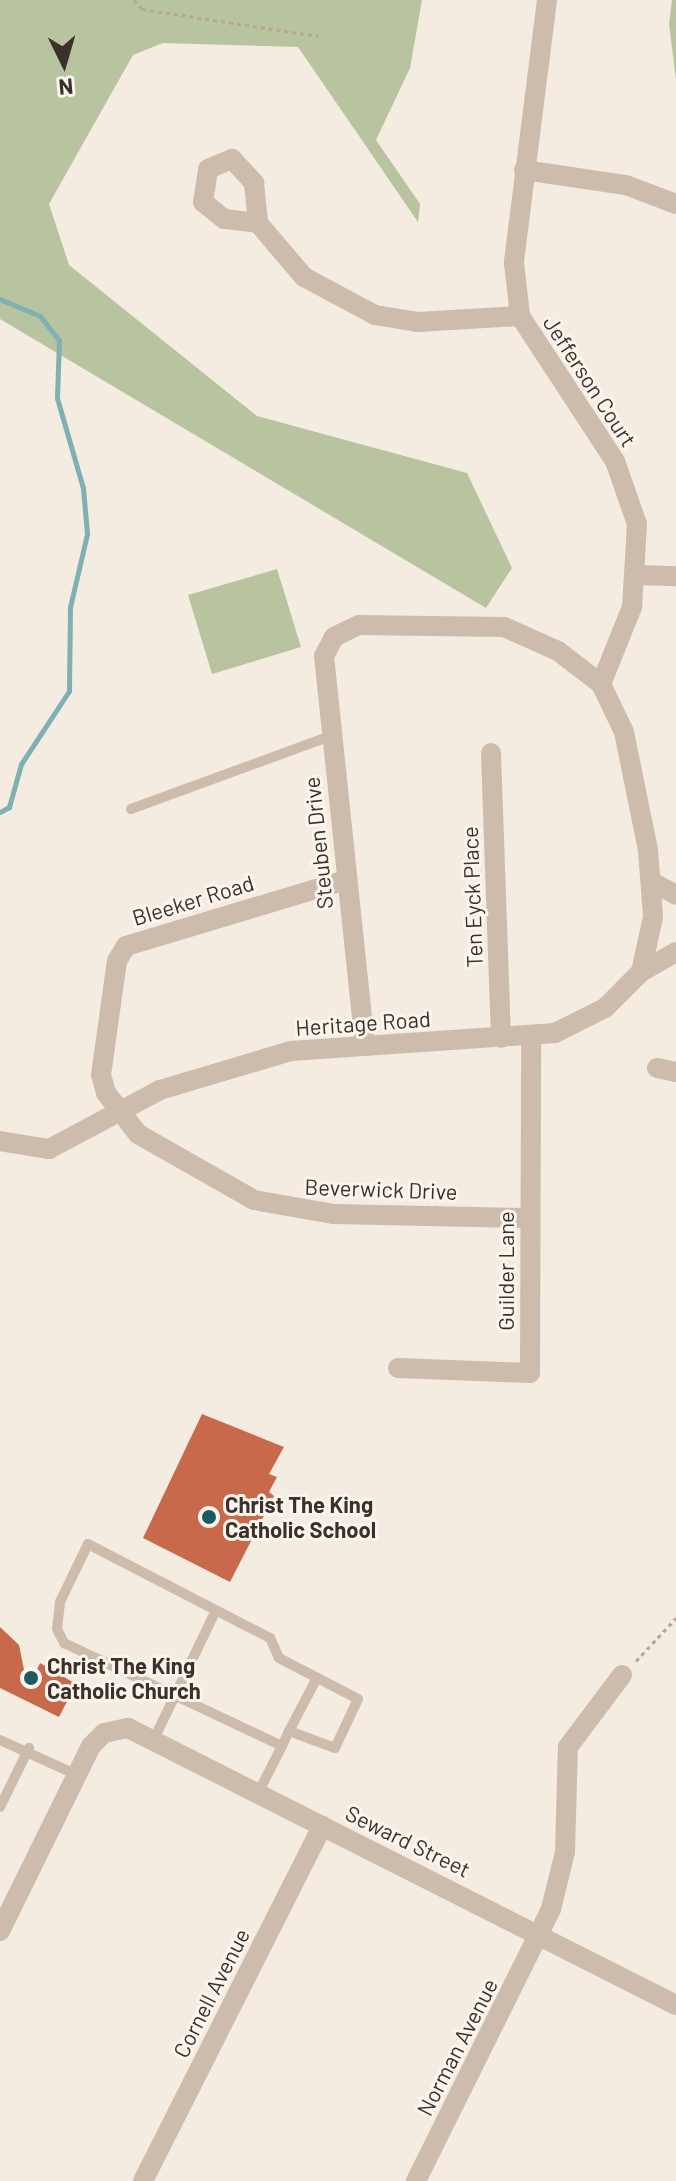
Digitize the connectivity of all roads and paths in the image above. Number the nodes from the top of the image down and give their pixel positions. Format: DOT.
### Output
graph roads {
  1 [pos="134,0"];
  2 [pos="547,0"];
  3 [pos="318,36"];
  4 [pos="524,170"];
  5 [pos="676,204"];
  6 [pos="258,223"];
  7 [pos="520,316"];
  8 [pos="638,575"];
  9 [pos="676,576"];
  10 [pos="601,684"];
  11 [pos="331,736"];
  12 [pos="491,753"];
  13 [pos="131,809"];
  14 [pos="346,880"];
  15 [pos="652,882"];
  16 [pos="676,895"];
  17 [pos="676,952"];
  18 [pos="641,972"];
  19 [pos="531,1037"];
  20 [pos="501,1038"];
  21 [pos="365,1046"];
  22 [pos="116,1110"];
  23 [pos="0,1141"];
  24 [pos="529,1218"];
  25 [pos="398,1368"];
  26 [pos="216,1610"];
  27 [pos="676,1618"];
  28 [pos="622,1675"];
  29 [pos="317,1678"];
  30 [pos="175,1695"];
  31 [pos="289,1731"];
  32 [pos="154,1739"];
  33 [pos="0,1740"];
  34 [pos="282,1746"];
  35 [pos="29,1748"];
  36 [pos="77,1775"];
  37 [pos="258,1793"];
  38 [pos="0,1807"];
  39 [pos="322,1826"];
  40 [pos="0,1931"];
  41 [pos="541,1934"];
  42 [pos="676,2005"];
  43 [pos="143,2181"];
  44 [pos="416,2181"];
  1 -- 3 [label="path"];
  2 -- 4 [label="street, Jefferson Court"];
  4 -- 5 [label="street"];
  4 -- 7 [label="street, Jefferson Court"];
  6 -- 7 [label="street"];
  7 -- 8 [label="street, Jefferson Court"];
  8 -- 9 [label="street"];
  8 -- 10 [label="street, Jefferson Court"];
  10 -- 11 [label="street, Steuben Drive"];
  10 -- 15 [label="street"];
  11 -- 13 [label="lane"];
  11 -- 14 [label="street, Steuben Drive"];
  12 -- 20 [label="street, Ten Eyck Place"];
  14 -- 21 [label="street, Steuben Drive"];
  14 -- 22 [label="street, Bleeker Road"];
  15 -- 16 [label="street"];
  15 -- 18 [label="street"];
  17 -- 18 [label="street, Heritage Road"];
  18 -- 19 [label="street, Heritage Road"];
  19 -- 20 [label="street, Heritage Road"];
  19 -- 24 [label="street, Guilder Lane"];
  20 -- 21 [label="street, Heritage Road"];
  21 -- 22 [label="street, Heritage Road"];
  22 -- 23 [label="street, Heritage Road"];
  22 -- 24 [label="street, Beverwick Drive"];
  24 -- 25 [label="street, Guilder Lane"];
  26 -- 29 [label="lane"];
  26 -- 30 [label="lane"];
  26 -- 30 [label="lane"];
  27 -- 28 [label="path"];
  28 -- 41 [label="street, Norman Avenue"];
  29 -- 31 [label="lane"];
  29 -- 31 [label="lane"];
  30 -- 32 [label="lane"];
  30 -- 34 [label="lane"];
  31 -- 34 [label="lane"];
  32 -- 36 [label="street, Seward Street"];
  32 -- 37 [label="street, Seward Street"];
  33 -- 35 [label="lane"];
  34 -- 37 [label="lane"];
  35 -- 36 [label="lane"];
  35 -- 38 [label="lane"];
  36 -- 40 [label="street"];
  37 -- 39 [label="street, Seward Street"];
  39 -- 41 [label="street, Seward Street"];
  39 -- 43 [label="street, Cornell Avenue"];
  41 -- 42 [label="street, Seward Street"];
  41 -- 44 [label="street, Norman Avenue"];
}
